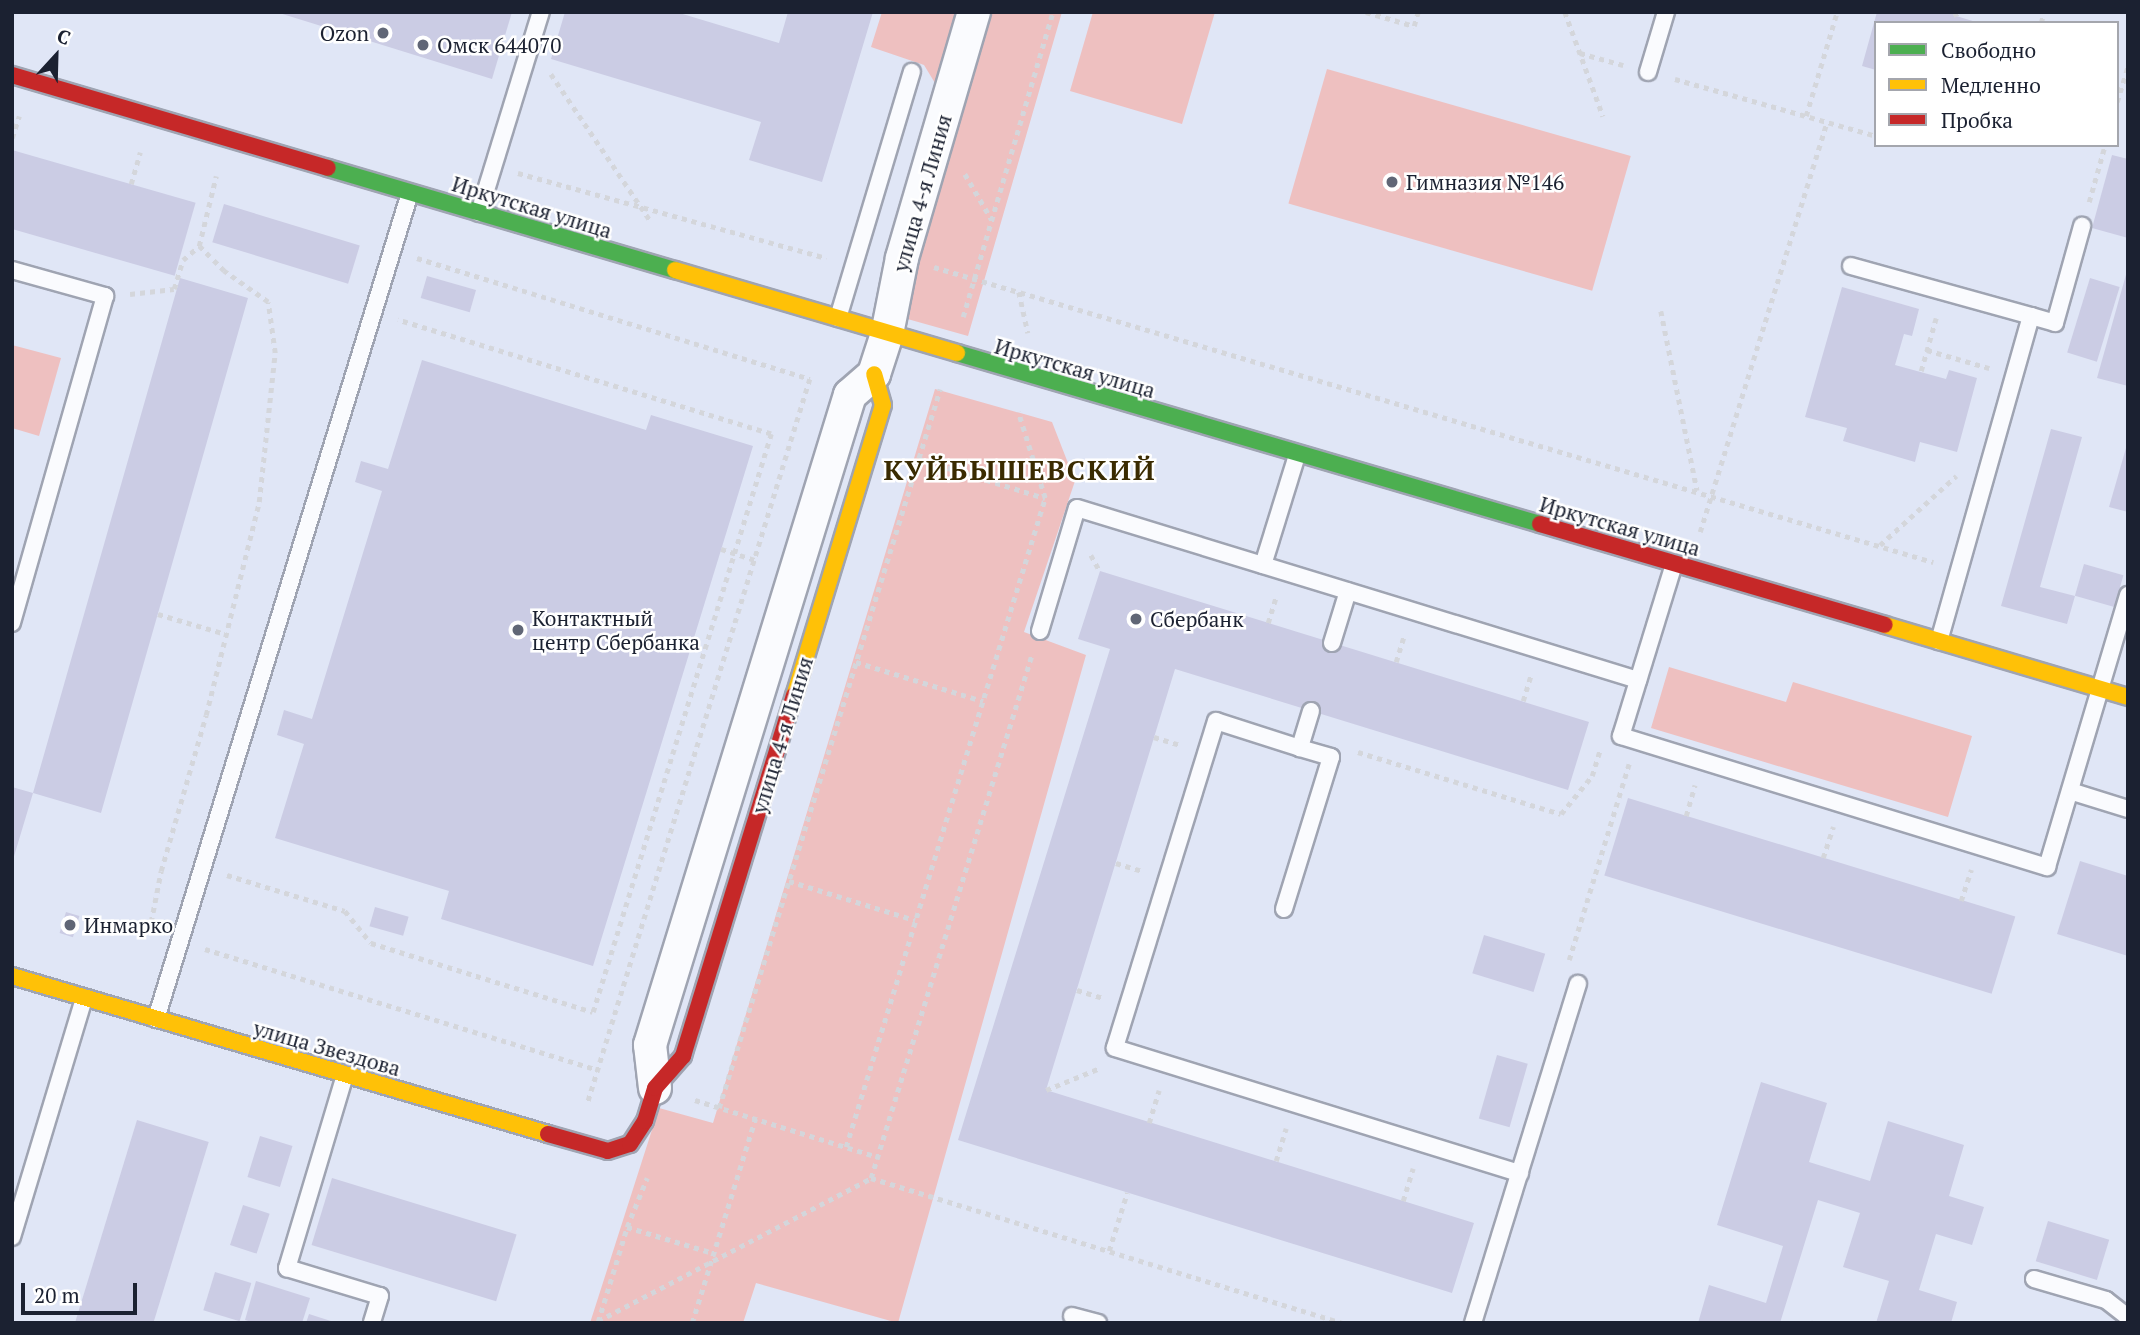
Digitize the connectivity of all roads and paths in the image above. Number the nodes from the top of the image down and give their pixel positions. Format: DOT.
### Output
graph roads {
  1 [pos="541,12"];
  2 [pos="974,12"];
  3 [pos="1053,12"];
  4 [pos="1366,12"];
  5 [pos="1418,12"];
  6 [pos="1565,12"];
  7 [pos="1667,12"];
  8 [pos="1837,12"];
  9 [pos="1960,12"];
  10 [pos="1953,15"];
  11 [pos="531,44"];
  12 [pos="1580,52"];
  13 [pos="2128,65"];
  14 [pos="912,72"];
  15 [pos="1648,72"];
  16 [pos="12,75"];
  17 [pos="2119,95"];
  18 [pos="19,116"];
  19 [pos="1603,116"];
  20 [pos="1806,116"];
  21 [pos="1827,122"];
  22 [pos="1874,135"];
  23 [pos="12,138"];
  24 [pos="225,138"];
  25 [pos="2104,147"];
  26 [pos="140,151"];
  27 [pos="494,166"];
  28 [pos="131,184"];
  29 [pos="411,193"];
  30 [pos="640,206"];
  31 [pos="479,213"];
  32 [pos="2082,226"];
  33 [pos="656,229"];
  34 [pos="199,246"];
  35 [pos="393,251"];
  36 [pos="902,258"];
  37 [pos="854,265"];
  38 [pos="1851,266"];
  39 [pos="12,270"];
  40 [pos="975,279"];
  41 [pos="1019,292"];
  42 [pos="1943,292"];
  43 [pos="105,296"];
  44 [pos="1661,311"];
  45 [pos="374,312"];
  46 [pos="2031,316"];
  47 [pos="838,319"];
  48 [pos="887,334"];
  49 [pos="1029,338"];
  50 [pos="951,353"];
  51 [pos="1921,371"];
  52 [pos="1015,401"];
  53 [pos="1297,455"];
  54 [pos="919,459"];
  55 [pos="1959,473"];
  56 [pos="1697,491"];
  57 [pos="1712,495"];
  58 [pos="1045,498"];
  59 [pos="1879,546"];
  60 [pos="721,549"];
  61 [pos="734,554"];
  62 [pos="755,560"];
  63 [pos="1674,564"];
  64 [pos="1263,565"];
  65 [pos="1959,570"];
  66 [pos="1348,591"];
  67 [pos="2128,595"];
  68 [pos="1274,606"];
  69 [pos="158,614"];
  70 [pos="12,623"];
  71 [pos="1268,623"];
  72 [pos="1040,631"];
  73 [pos="226,634"];
  74 [pos="1939,641"];
  75 [pos="1332,643"];
  76 [pos="1401,645"];
  77 [pos="856,662"];
  78 [pos="1396,662"];
  79 [pos="1638,680"];
  80 [pos="1528,684"];
  81 [pos="2102,689"];
  82 [pos="2128,696"];
  83 [pos="983,701"];
  84 [pos="1523,701"];
  85 [pos="1311,711"];
  86 [pos="1636,741"];
  87 [pos="1300,748"];
  88 [pos="1355,751"];
  89 [pos="1592,776"];
  90 [pos="2070,791"];
  91 [pos="1692,797"];
  92 [pos="2128,809"];
  93 [pos="1686,816"];
  94 [pos="1830,836"];
  95 [pos="1823,858"];
  96 [pos="203,867"];
  97 [pos="789,881"];
  98 [pos="1967,882"];
  99 [pos="1961,901"];
  100 [pos="1284,909"];
  101 [pos="915,920"];
  102 [pos="180,942"];
  103 [pos="12,976"];
  104 [pos="1578,984"];
  105 [pos="85,998"];
  106 [pos="156,1019"];
  107 [pos="1111,1063"];
  108 [pos="345,1075"];
  109 [pos="1162,1079"];
  110 [pos="655,1088"];
  111 [pos="1046,1090"];
  112 [pos="694,1100"];
  113 [pos="719,1108"];
  114 [pos="1290,1118"];
  115 [pos="755,1119"];
  116 [pos="1149,1123"];
  117 [pos="630,1144"];
  118 [pos="846,1147"];
  119 [pos="878,1157"];
  120 [pos="1416,1157"];
  121 [pos="1276,1161"];
  122 [pos="1520,1173"];
  123 [pos="871,1178"];
  124 [pos="1128,1193"];
  125 [pos="1403,1201"];
  126 [pos="13,1233"];
  127 [pos="1110,1251"];
  128 [pos="714,1253"];
  129 [pos="710,1264"];
  130 [pos="2034,1279"];
  131 [pos="1072,1316"];
  132 [pos="2128,1317"];
  133 [pos="598,1322"];
  134 [pos="372,1323"];
  135 [pos="692,1323"];
  136 [pos="1098,1323"];
  137 [pos="1342,1323"];
  138 [pos="1473,1323"];
  1 -- 11 [label="lane"];
  2 -- 36 [label="street, улица 4-я Линия"];
  3 -- 40 [label="path"];
  4 -- 5 [label="path"];
  6 -- 12 [label="path"];
  7 -- 15 [label="lane"];
  8 -- 20 [label="path"];
  9 -- 10 [label="path"];
  11 -- 27 [label="lane"];
  11 -- 30 [label="path"];
  12 -- 15 [label="path"];
  12 -- 19 [label="path"];
  13 -- 17 [label="path"];
  14 -- 37 [label="lane"];
  15 -- 20 [label="path"];
  16 -- 24 [label="street, Иркутская улица"];
  18 -- 23 [label="path"];
  20 -- 21 [label="path"];
  21 -- 22 [label="path"];
  21 -- 57 [label="path"];
  24 -- 29 [label="street, Иркутская улица"];
  24 -- 34 [label="path"];
  25 -- 32 [label="path"];
  26 -- 28 [label="path"];
  27 -- 30 [label="path"];
  27 -- 31 [label="lane"];
  29 -- 31 [label="street, Иркутская улица"];
  29 -- 35 [label="lane"];
  30 -- 33 [label="path"];
  30 -- 37 [label="path"];
  31 -- 47 [label="street, Иркутская улица"];
  32 -- 46 [label="lane"];
  34 -- 43 [label="path"];
  34 -- 73 [label="path"];
  35 -- 45 [label="lane"];
  35 -- 62 [label="path"];
  36 -- 40 [label="path"];
  36 -- 48 [label="street, улица 4-я Линия"];
  37 -- 47 [label="lane"];
  38 -- 42 [label="lane"];
  39 -- 43 [label="lane"];
  40 -- 41 [label="path"];
  40 -- 50 [label="path"];
  41 -- 49 [label="path"];
  41 -- 56 [label="path"];
  42 -- 46 [label="lane"];
  42 -- 51 [label="path"];
  43 -- 70 [label="lane"];
  44 -- 56 [label="path"];
  45 -- 61 [label="path"];
  45 -- 96 [label="lane"];
  46 -- 65 [label="lane"];
  47 -- 48 [label="street, Иркутская улица"];
  48 -- 50 [label="street, Иркутская улица"];
  48 -- 110 [label="street, улица 4-я Линия"];
  50 -- 53 [label="street, Иркутская улица"];
  50 -- 54 [label="path"];
  52 -- 58 [label="path"];
  53 -- 63 [label="street, Иркутская улица"];
  53 -- 64 [label="lane"];
  54 -- 58 [label="path"];
  54 -- 77 [label="path"];
  55 -- 59 [label="path"];
  56 -- 57 [label="path"];
  57 -- 59 [label="path"];
  58 -- 83 [label="path"];
  59 -- 65 [label="path"];
  60 -- 61 [label="path"];
  61 -- 62 [label="path"];
  61 -- 96 [label="path"];
  62 -- 102 [label="path"];
  63 -- 74 [label="street, Иркутская улица"];
  63 -- 79 [label="lane"];
  64 -- 66 [label="lane"];
  64 -- 72 [label="lane"];
  65 -- 74 [label="lane"];
  66 -- 75 [label="lane"];
  66 -- 79 [label="lane"];
  67 -- 81 [label="lane"];
  68 -- 71 [label="path"];
  69 -- 73 [label="path"];
  72 -- 119 [label="path"];
  73 -- 102 [label="path"];
  74 -- 81 [label="street, Иркутская улица"];
  76 -- 78 [label="path"];
  77 -- 83 [label="path"];
  77 -- 97 [label="path"];
  79 -- 86 [label="lane"];
  80 -- 84 [label="path"];
  81 -- 82 [label="street, Иркутская улица"];
  81 -- 90 [label="lane"];
  83 -- 101 [label="path"];
  85 -- 87 [label="lane"];
  86 -- 90 [label="lane"];
  86 -- 104 [label="path"];
  87 -- 100 [label="lane"];
  87 -- 122 [label="lane"];
  88 -- 89 [label="path"];
  90 -- 92 [label="lane"];
  91 -- 93 [label="path"];
  94 -- 95 [label="path"];
  96 -- 102 [label="lane"];
  97 -- 101 [label="path"];
  97 -- 113 [label="path"];
  98 -- 99 [label="path"];
  101 -- 118 [label="path"];
  102 -- 106 [label="lane"];
  103 -- 105 [label="street, улица Звездова"];
  104 -- 122 [label="lane"];
  105 -- 106 [label="street, улица Звездова"];
  105 -- 126 [label="lane"];
  106 -- 108 [label="street, улица Звездова"];
  107 -- 111 [label="path"];
  108 -- 117 [label="street, улица Звездова"];
  108 -- 134 [label="lane"];
  109 -- 116 [label="path"];
  110 -- 117 [label="street, улица 4-я Линия"];
  112 -- 113 [label="path"];
  113 -- 115 [label="path"];
  114 -- 121 [label="path"];
  115 -- 118 [label="path"];
  115 -- 128 [label="path"];
  118 -- 119 [label="path"];
  119 -- 123 [label="path"];
  120 -- 125 [label="path"];
  122 -- 138 [label="lane"];
  123 -- 127 [label="path"];
  123 -- 129 [label="path"];
  124 -- 127 [label="path"];
  127 -- 137 [label="path"];
  128 -- 129 [label="path"];
  128 -- 133 [label="path"];
  129 -- 133 [label="path"];
  129 -- 135 [label="path"];
  130 -- 132 [label="lane"];
  131 -- 136 [label="lane"];
}
